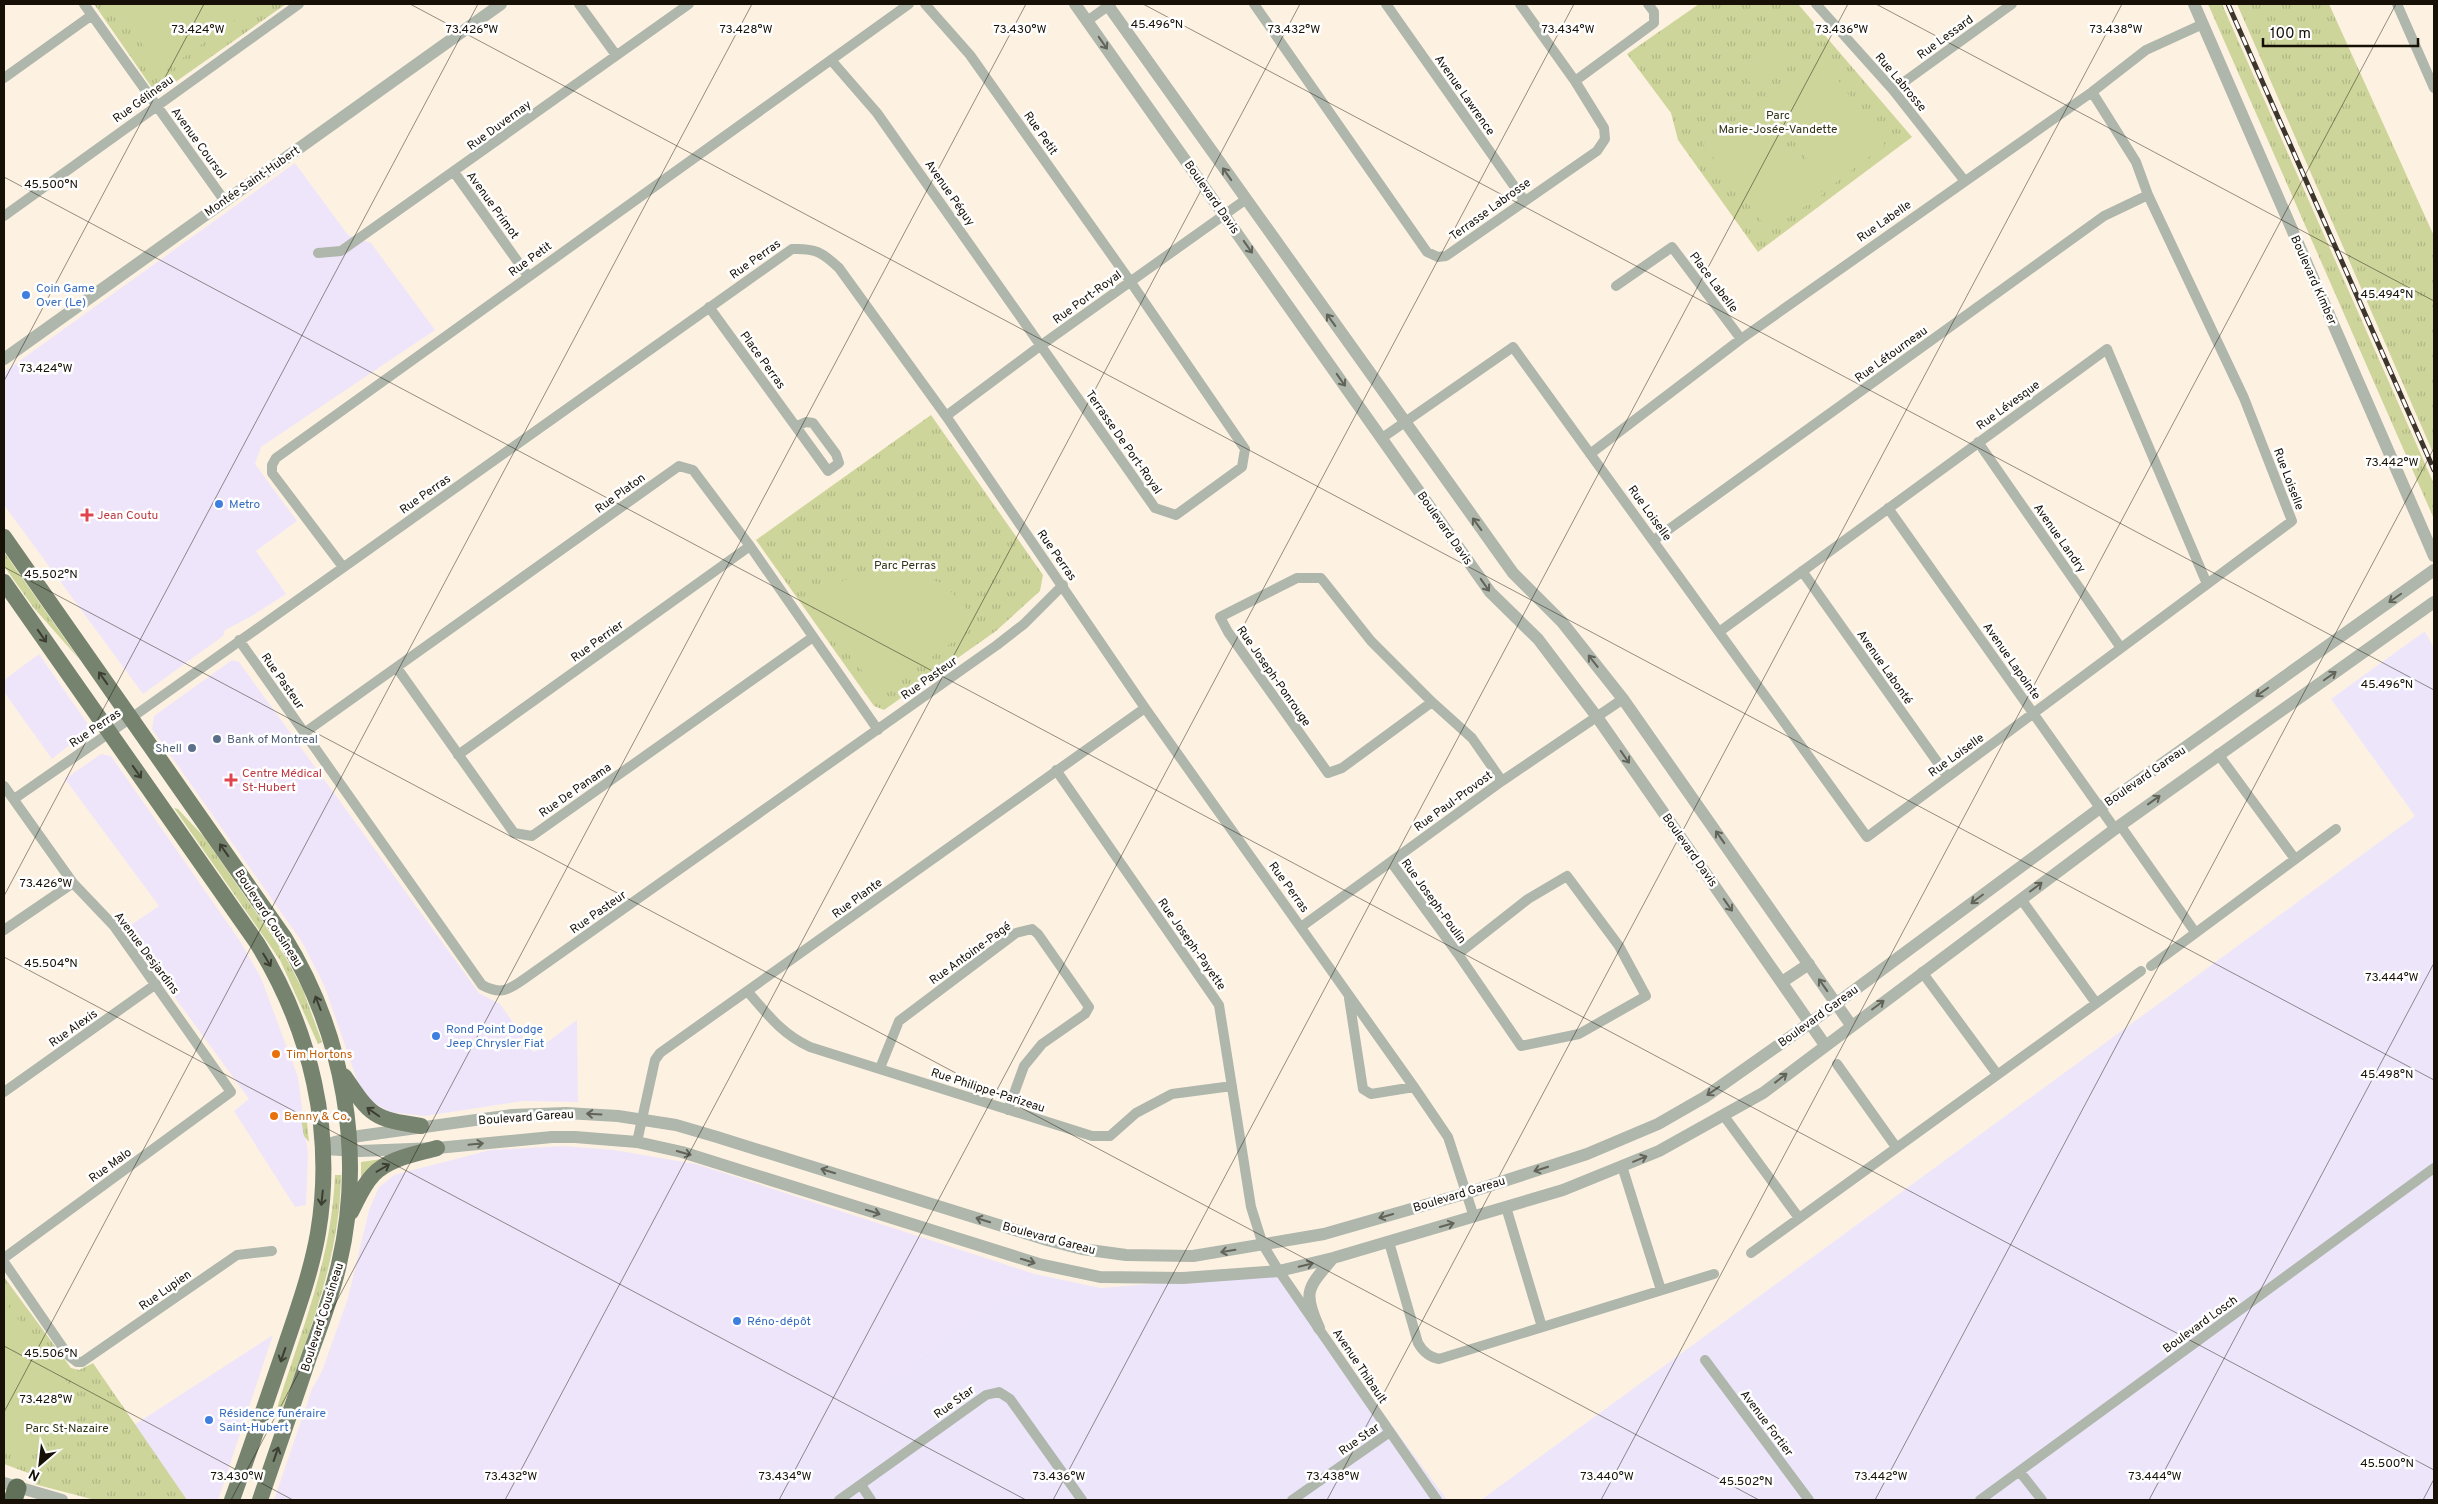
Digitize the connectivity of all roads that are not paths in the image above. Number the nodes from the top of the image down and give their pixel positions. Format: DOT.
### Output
graph roads {
  1 [pos="84,4"];
  2 [pos="299,4"];
  3 [pos="501,4"];
  4 [pos="579,4"];
  5 [pos="689,4"];
  6 [pos="909,4"];
  7 [pos="925,4"];
  8 [pos="1075,4"];
  9 [pos="1108,4"];
  10 [pos="1254,4"];
  11 [pos="1386,4"];
  12 [pos="1520,4"];
  13 [pos="1648,4"];
  14 [pos="1816,4"];
  15 [pos="2012,4"];
  16 [pos="2194,4"];
  17 [pos="2397,4"];
  18 [pos="92,15"];
  19 [pos="1087,21"];
  20 [pos="2203,24"];
  21 [pos="616,55"];
  22 [pos="831,60"];
  23 [pos="4,78"];
  24 [pos="1575,80"];
  25 [pos="2434,88"];
  26 [pos="1893,90"];
  27 [pos="2092,92"];
  28 [pos="156,104"];
  29 [pos="454,172"];
  30 [pos="1964,180"];
  31 [pos="2148,195"];
  32 [pos="224,200"];
  33 [pos="1246,200"];
  34 [pos="1524,200"];
  35 [pos="1225,215"];
  36 [pos="4,216"];
  37 [pos="318,253"];
  38 [pos="528,276"];
  39 [pos="1130,282"];
  40 [pos="1616,286"];
  41 [pos="709,308"];
  42 [pos="1741,339"];
  43 [pos="1040,346"];
  44 [pos="4,359"];
  45 [pos="946,416"];
  46 [pos="1403,421"];
  47 [pos="797,426"];
  48 [pos="1382,438"];
  49 [pos="1978,442"];
  50 [pos="1590,454"];
  51 [pos="1888,508"];
  52 [pos="4,537"];
  53 [pos="1654,540"];
  54 [pos="750,546"];
  55 [pos="2434,556"];
  56 [pos="344,567"];
  57 [pos="2434,570"];
  58 [pos="1802,571"];
  59 [pos="4,582"];
  60 [pos="2207,584"];
  61 [pos="1062,585"];
  62 [pos="2434,602"];
  63 [pos="1719,632"];
  64 [pos="813,637"];
  65 [pos="239,640"];
  66 [pos="2121,648"];
  67 [pos="397,668"];
  68 [pos="1623,699"];
  69 [pos="1432,702"];
  70 [pos="1145,708"];
  71 [pos="2034,714"];
  72 [pos="1597,717"];
  73 [pos="131,718"];
  74 [pos="878,730"];
  75 [pos="109,732"];
  76 [pos="304,733"];
  77 [pos="2218,754"];
  78 [pos="458,755"];
  79 [pos="1056,770"];
  80 [pos="1948,777"];
  81 [pos="1502,781"];
  82 [pos="4,786"];
  83 [pos="14,799"];
  84 [pos="2100,808"];
  85 [pos="2117,827"];
  86 [pos="2336,829"];
  87 [pos="2295,860"];
  88 [pos="1390,862"];
  89 [pos="73,883"];
  90 [pos="2021,898"];
  91 [pos="1302,927"];
  92 [pos="4,930"];
  93 [pos="2195,932"];
  94 [pos="1458,954"];
  95 [pos="1809,964"];
  96 [pos="2151,966"];
  97 [pos="1922,972"];
  98 [pos="2141,972"];
  99 [pos="1782,982"];
  100 [pos="156,984"];
  101 [pos="748,992"];
  102 [pos="1348,994"];
  103 [pos="2096,1003"];
  104 [pos="1836,1004"];
  105 [pos="1810,1023"];
  106 [pos="1851,1025"];
  107 [pos="1825,1045"];
  108 [pos="1837,1064"];
  109 [pos="338,1067"];
  110 [pos="880,1068"];
  111 [pos="1997,1074"];
  112 [pos="1232,1086"];
  113 [pos="1414,1087"];
  114 [pos="4,1092"];
  115 [pos="231,1092"];
  116 [pos="1008,1110"];
  117 [pos="1724,1116"];
  118 [pos="642,1120"];
  119 [pos="421,1126"];
  120 [pos="637,1142"];
  121 [pos="349,1145"];
  122 [pos="323,1147"];
  123 [pos="1896,1147"];
  124 [pos="437,1148"];
  125 [pos="1622,1166"];
  126 [pos="2434,1168"];
  127 [pos="1466,1193"];
  128 [pos="1506,1208"];
  129 [pos="1474,1217"];
  130 [pos="348,1218"];
  131 [pos="1799,1218"];
  132 [pos="1388,1242"];
  133 [pos="1263,1245"];
  134 [pos="272,1251"];
  135 [pos="1751,1253"];
  136 [pos="4,1258"];
  137 [pos="1333,1258"];
  138 [pos="4,1262"];
  139 [pos="1279,1271"];
  140 [pos="1714,1274"];
  141 [pos="1661,1290"];
  142 [pos="1542,1327"];
  143 [pos="1319,1328"];
  144 [pos="1705,1360"];
  145 [pos="1390,1432"];
  146 [pos="2020,1472"];
  147 [pos="861,1485"];
  148 [pos="8,1488"];
  149 [pos="62,1500"];
  150 [pos="232,1500"];
  151 [pos="260,1500"];
  152 [pos="839,1500"];
  153 [pos="872,1500"];
  154 [pos="1082,1500"];
  155 [pos="1292,1500"];
  156 [pos="1437,1500"];
  157 [pos="1809,1500"];
  158 [pos="1980,1500"];
  159 [pos="2042,1500"];
  1 -- 18 [label="street, Avenue Coursol"];
  2 -- 28 [label="street, Rue Gélineau"];
  3 -- 32 [label="street, Montée Saint-Hubert"];
  4 -- 21 [label="street"];
  5 -- 21 [label="street, Rue Duvernay"];
  6 -- 22 [label="street, Rue Petit"];
  7 -- 39 [label="street, Rue Petit"];
  8 -- 19 [label="street, Boulevard Davis"];
  9 -- 19 [label="street"];
  33 -- 9 [label="street, Boulevard Davis, one-way"];
  10 -- 34 [label="street, Terrasse Labrosse"];
  11 -- 34 [label="street, Avenue Lawrence"];
  12 -- 24 [label="street, Terrasse Labrosse"];
  13 -- 24 [label="street"];
  14 -- 26 [label="street, Rue Labrosse"];
  15 -- 26 [label="street, Rue Lessard"];
  16 -- 20 [label="street, Boulevard Kimber"];
  17 -- 25 [label="street"];
  18 -- 23 [label="street"];
  18 -- 28 [label="street, Avenue Coursol"];
  19 -- 35 [label="street, Boulevard Davis, one-way"];
  20 -- 27 [label="street, Rue Labelle"];
  20 -- 55 [label="street, Boulevard Kimber"];
  21 -- 29 [label="street, Rue Duvernay"];
  22 -- 38 [label="street, Rue Petit"];
  22 -- 43 [label="street, Avenue Péguy"];
  24 -- 34 [label="street, Terrasse Labrosse"];
  26 -- 30 [label="street, Rue Labrosse"];
  27 -- 30 [label="street, Rue Labelle"];
  27 -- 31 [label="street, Rue Loiselle"];
  28 -- 32 [label="street, Avenue Coursol"];
  28 -- 36 [label="street, Rue Gélineau"];
  29 -- 37 [label="street, Rue Duvernay"];
  29 -- 38 [label="street, Avenue Primot"];
  30 -- 42 [label="street, Rue Labelle"];
  31 -- 53 [label="street, Rue Létourneau"];
  31 -- 60 [label="street, Rue Loiselle"];
  32 -- 44 [label="street, Montée Saint-Hubert"];
  33 -- 35 [label="street, Rue Port-Royal"];
  46 -- 33 [label="street, Boulevard Davis, one-way"];
  35 -- 39 [label="street, Rue Port-Royal"];
  35 -- 48 [label="street, Boulevard Davis, one-way"];
  38 -- 56 [label="street, Rue Petit"];
  39 -- 43 [label="street, Rue Port-Royal"];
  39 -- 43 [label="street, Terrasse De Port-Royal"];
  40 -- 42 [label="street, Place Labelle"];
  41 -- 45 [label="street, Rue Perras"];
  41 -- 47 [label="street, Place Perras"];
  41 -- 56 [label="street, Rue Perras"];
  42 -- 50 [label="street, Rue Labelle"];
  43 -- 45 [label="street, Rue Port-Royal"];
  45 -- 61 [label="street, Rue Perras"];
  46 -- 48 [label="street, Rue Loiselle"];
  46 -- 50 [label="street, Rue Loiselle"];
  68 -- 46 [label="street, Boulevard Davis, one-way"];
  47 -- 47 [label="street, Place Perras"];
  48 -- 72 [label="street, Boulevard Davis, one-way"];
  49 -- 51 [label="street, Rue Lévesque"];
  49 -- 60 [label="street, Rue Lévesque"];
  49 -- 66 [label="street, Avenue Landry"];
  50 -- 53 [label="street, Rue Loiselle"];
  51 -- 58 [label="street, Rue Lévesque"];
  51 -- 71 [label="street, Avenue Lapointe"];
  73 -- 52 [label="main road, Boulevard Cousineau, one-way"];
  53 -- 63 [label="street, Rue Loiselle"];
  54 -- 64 [label="street, Rue Platon"];
  54 -- 67 [label="street, Rue Platon"];
  54 -- 78 [label="street, Rue Perrier"];
  56 -- 65 [label="street, Rue Perras"];
  57 -- 84 [label="street, Boulevard Gareau, one-way"];
  58 -- 63 [label="street, Rue Lévesque"];
  58 -- 80 [label="street, Avenue Labonté"];
  59 -- 75 [label="main road, Boulevard Cousineau, one-way"];
  60 -- 66 [label="street, Rue Loiselle"];
  61 -- 70 [label="street, Rue Perras"];
  61 -- 74 [label="street, Rue Pasteur"];
  77 -- 62 [label="street, Boulevard Gareau, one-way"];
  63 -- 80 [label="street, Rue Loiselle"];
  64 -- 74 [label="street, Rue Platon"];
  64 -- 78 [label="street, Rue De Panama"];
  65 -- 73 [label="street, Rue Perras"];
  65 -- 76 [label="street, Rue Pasteur"];
  66 -- 71 [label="street, Rue Loiselle"];
  67 -- 76 [label="street, Rue Platon"];
  67 -- 78 [label="street, Rue De Panama"];
  68 -- 72 [label="street, Rue Paul-Provost"];
  95 -- 68 [label="street, Boulevard Davis, one-way"];
  69 -- 69 [label="street, Rue Joseph-Ponrouge"];
  69 -- 81 [label="street, Rue Joseph-Ponrouge"];
  70 -- 79 [label="street, Rue Plante"];
  70 -- 91 [label="street, Rue Perras"];
  71 -- 80 [label="street, Rue Loiselle"];
  71 -- 84 [label="street, Avenue Lapointe"];
  72 -- 81 [label="street, Rue Paul-Provost"];
  72 -- 99 [label="street, Boulevard Davis, one-way"];
  73 -- 75 [label="street, Rue Perras"];
  109 -- 73 [label="main road, Boulevard Cousineau, one-way"];
  74 -- 76 [label="street, Rue Pasteur"];
  75 -- 83 [label="street, Rue Perras"];
  75 -- 122 [label="main road, Boulevard Cousineau, one-way"];
  85 -- 77 [label="street, Boulevard Gareau, one-way"];
  77 -- 87 [label="street"];
  79 -- 101 [label="street, Rue Plante"];
  79 -- 112 [label="street, Rue Joseph-Payette"];
  81 -- 88 [label="street, Rue Paul-Provost"];
  82 -- 83 [label="street, Avenue Desjardins"];
  83 -- 89 [label="street, Avenue Desjardins"];
  84 -- 85 [label="street, Avenue Lapointe"];
  84 -- 104 [label="street, Boulevard Gareau, one-way"];
  90 -- 85 [label="street, Boulevard Gareau, one-way"];
  85 -- 93 [label="street, Avenue Lapointe"];
  86 -- 87 [label="street"];
  87 -- 93 [label="street"];
  88 -- 91 [label="street, Rue Paul-Provost"];
  88 -- 94 [label="street, Rue Joseph-Poulin"];
  89 -- 92 [label="street"];
  89 -- 100 [label="street, Avenue Desjardins"];
  90 -- 97 [label="street, Boulevard Gareau"];
  90 -- 103 [label="street"];
  91 -- 102 [label="street, Rue Perras"];
  93 -- 96 [label="street"];
  94 -- 94 [label="street, Rue Joseph-Poulin"];
  95 -- 99 [label="street"];
  104 -- 95 [label="street, Boulevard Davis, one-way"];
  106 -- 97 [label="street, Boulevard Gareau, one-way"];
  97 -- 111 [label="street"];
  98 -- 103 [label="street"];
  99 -- 105 [label="street, Boulevard Davis"];
  100 -- 114 [label="street, Rue Alexis"];
  100 -- 115 [label="street, Avenue Desjardins"];
  101 -- 110 [label="street, Rue Philippe-Parizeau"];
  101 -- 118 [label="street, Rue Plante"];
  102 -- 113 [label="street, Rue Perras"];
  102 -- 113 [label="street, Rue Perras"];
  103 -- 111 [label="street"];
  104 -- 105 [label="street, Boulevard Gareau"];
  104 -- 106 [label="street, Boulevard Davis"];
  105 -- 107 [label="street, Boulevard Davis"];
  105 -- 127 [label="street, Boulevard Gareau, one-way"];
  106 -- 107 [label="street, Boulevard Gareau"];
  117 -- 107 [label="street, Boulevard Gareau, one-way"];
  108 -- 123 [label="street"];
  119 -- 109 [label="main road, one-way"];
  109 -- 121 [label="main road, Boulevard Cousineau"];
  110 -- 116 [label="street, Rue Philippe-Parizeau"];
  110 -- 116 [label="street, Rue Antoine-Pagé"];
  111 -- 123 [label="street"];
  112 -- 116 [label="street, Rue Philippe-Parizeau"];
  112 -- 133 [label="street, Rue Joseph-Payette"];
  113 -- 127 [label="street, Rue Perras"];
  115 -- 136 [label="street, Rue Malo"];
  125 -- 117 [label="street, Boulevard Gareau, one-way"];
  117 -- 131 [label="street"];
  118 -- 119 [label="street, Boulevard Gareau, one-way"];
  118 -- 120 [label="street, Rue Plante"];
  133 -- 118 [label="street, Boulevard Gareau, one-way"];
  119 -- 121 [label="street, Boulevard Gareau"];
  124 -- 120 [label="street, Boulevard Gareau, one-way"];
  120 -- 139 [label="street, Boulevard Gareau, one-way"];
  121 -- 122 [label="street, Boulevard Gareau"];
  121 -- 124 [label="street, Boulevard Gareau"];
  121 -- 130 [label="main road, Boulevard Cousineau"];
  122 -- 150 [label="main road, Boulevard Cousineau, one-way"];
  123 -- 131 [label="street"];
  130 -- 124 [label="main road, one-way"];
  125 -- 128 [label="street, Boulevard Gareau"];
  125 -- 141 [label="street"];
  126 -- 146 [label="street, Boulevard Losch"];
  127 -- 129 [label="street, Rue Perras"];
  127 -- 133 [label="street, Boulevard Gareau, one-way"];
  128 -- 129 [label="street, Boulevard Gareau"];
  128 -- 142 [label="street"];
  132 -- 129 [label="street, Boulevard Gareau, one-way"];
  151 -- 130 [label="main road, Boulevard Cousineau, one-way"];
  131 -- 135 [label="street"];
  132 -- 137 [label="street, Boulevard Gareau"];
  132 -- 142 [label="street"];
  133 -- 139 [label="street, Avenue Thibault"];
  134 -- 138 [label="street, Rue Lupien"];
  139 -- 137 [label="street, Boulevard Gareau, one-way"];
  137 -- 143 [label="street"];
  139 -- 143 [label="street, Avenue Thibault"];
  140 -- 141 [label="street"];
  141 -- 142 [label="street"];
  143 -- 145 [label="street, Avenue Thibault"];
  144 -- 157 [label="street, Avenue Fortier"];
  145 -- 155 [label="street, Rue Star"];
  145 -- 156 [label="street, Avenue Thibault"];
  146 -- 158 [label="street, Boulevard Losch"];
  146 -- 159 [label="street"];
  147 -- 152 [label="street, Rue Star"];
  147 -- 153 [label="street"];
  147 -- 154 [label="street, Rue Star"];
  148 -- 149 [label="street"];
}
